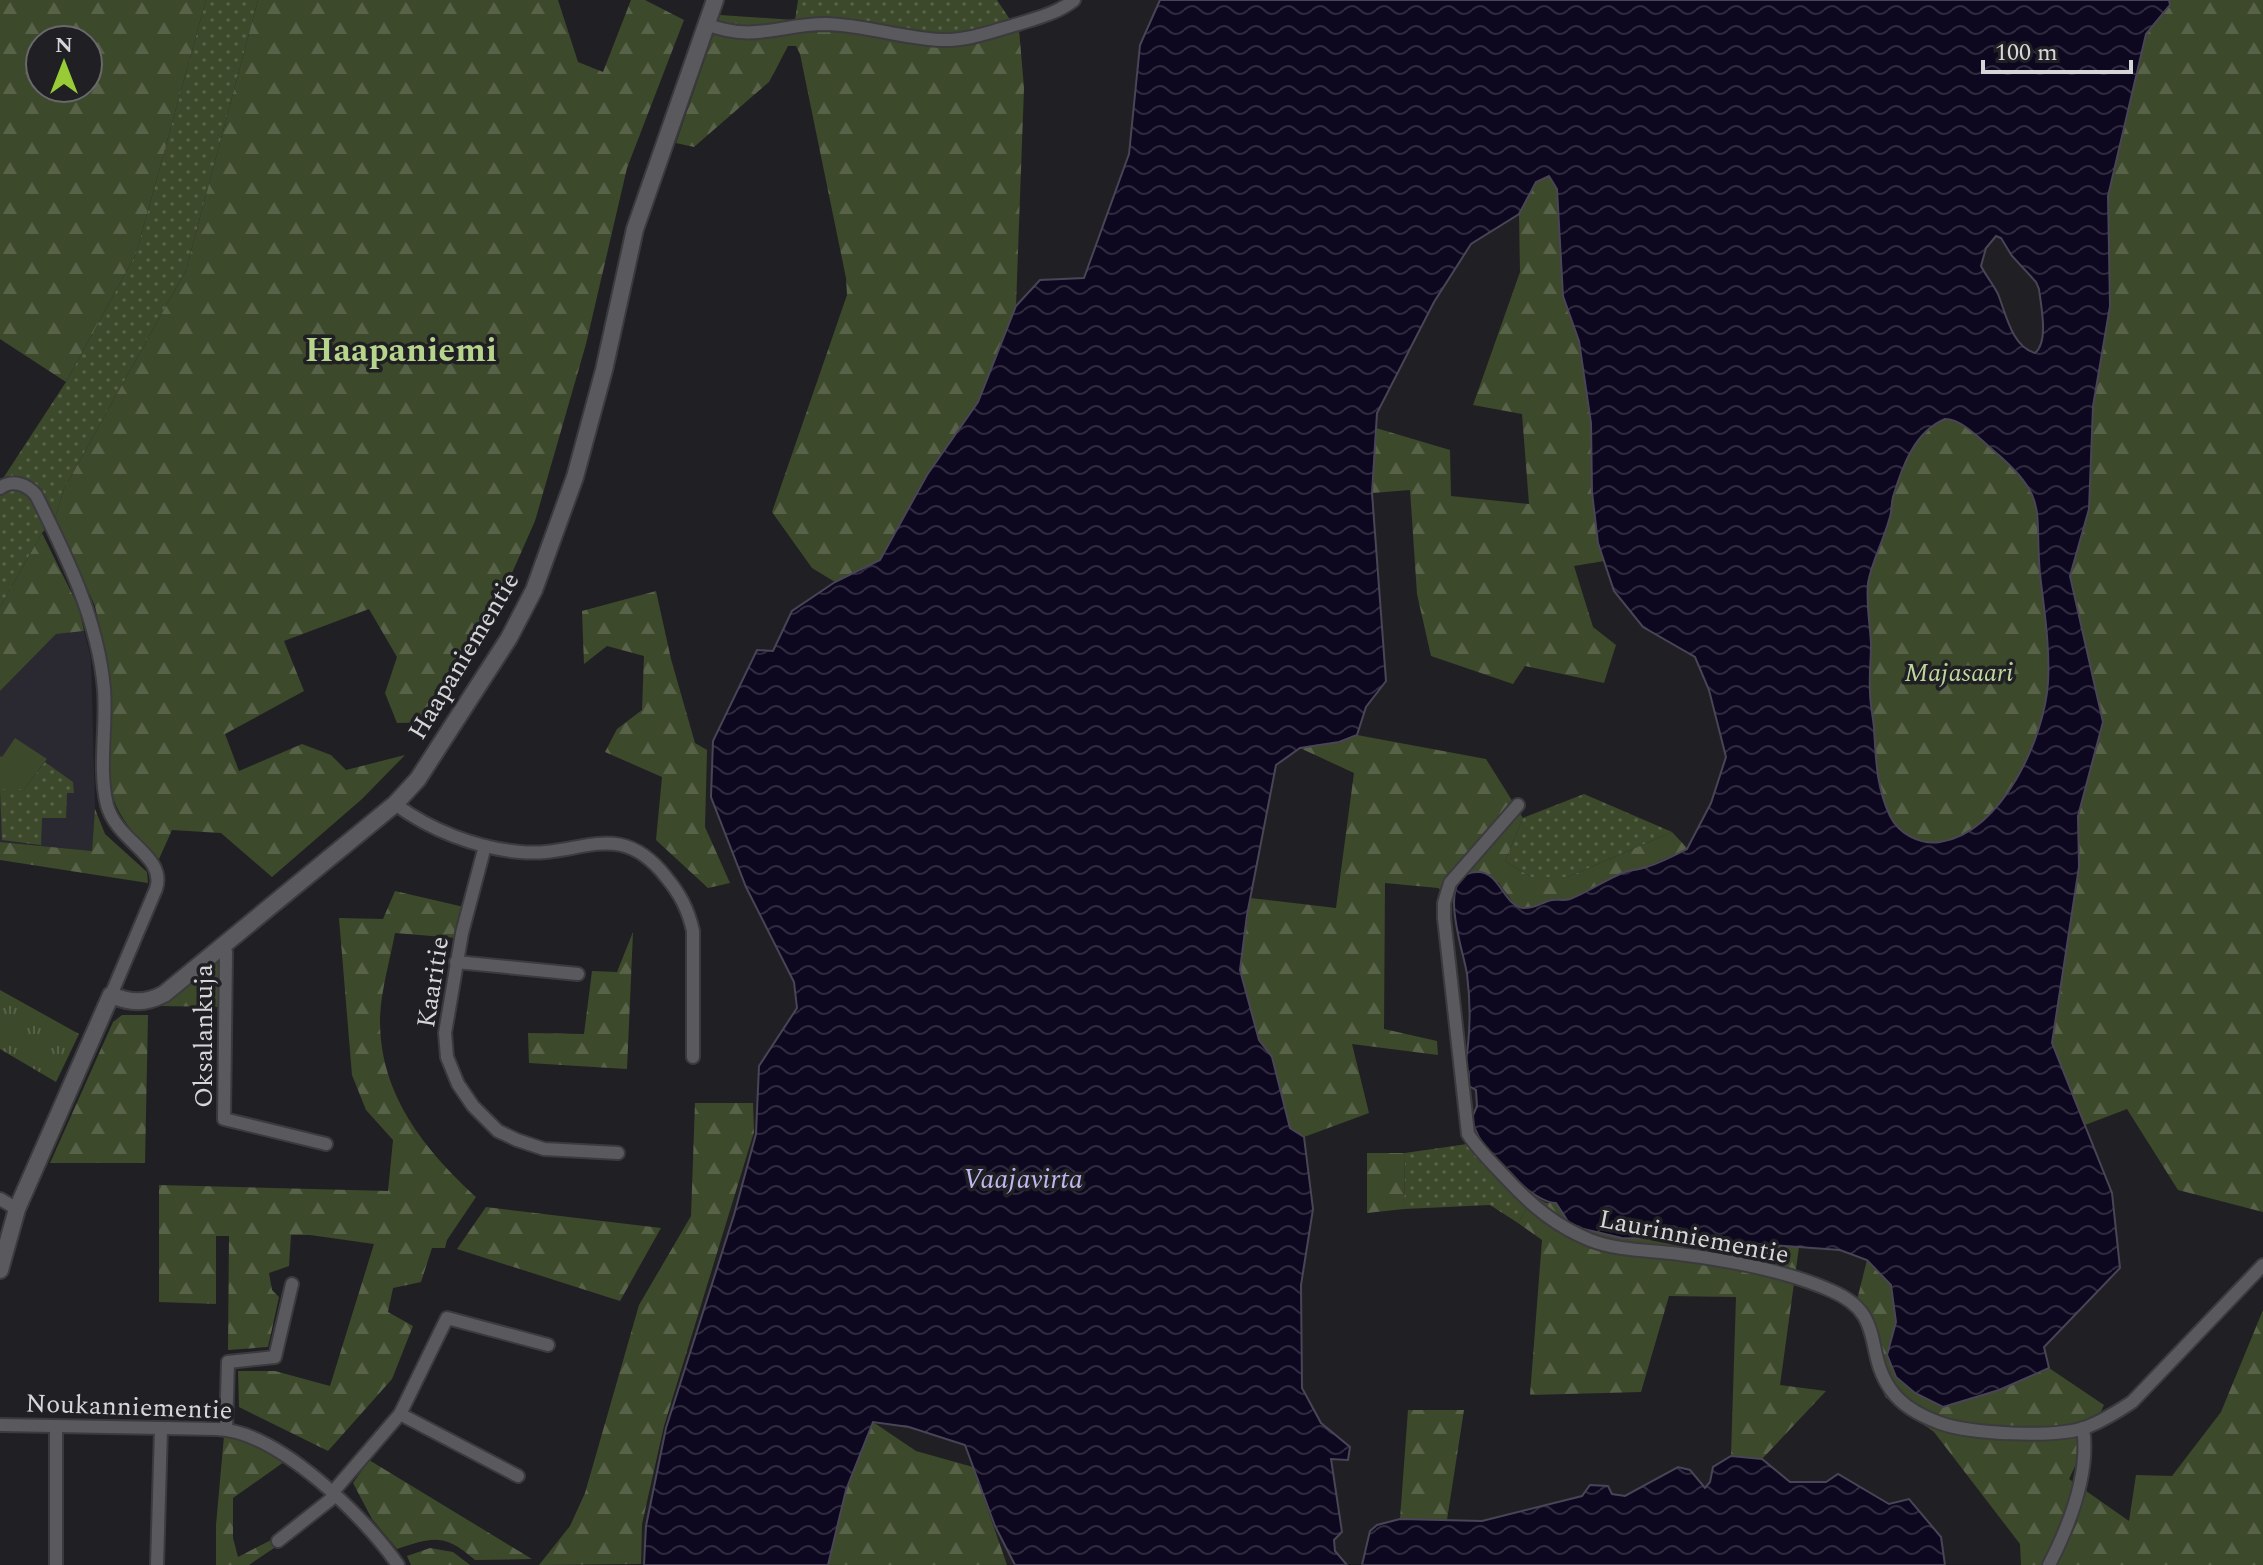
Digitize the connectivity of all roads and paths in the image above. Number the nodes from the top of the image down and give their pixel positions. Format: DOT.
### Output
graph roads {
  1 [pos="715,0"];
  2 [pos="1074,0"];
  3 [pos="706,24"];
  4 [pos="0,488"];
  5 [pos="395,804"];
  6 [pos="1518,805"];
  7 [pos="485,846"];
  8 [pos="222,947"];
  9 [pos="456,962"];
  10 [pos="578,974"];
  11 [pos="111,995"];
  12 [pos="693,1057"];
  13 [pos="326,1144"];
  14 [pos="618,1153"];
  15 [pos="0,1199"];
  16 [pos="17,1209"];
  17 [pos="2263,1265"];
  18 [pos="0,1270"];
  19 [pos="292,1284"];
  20 [pos="548,1345"];
  21 [pos="400,1414"];
  22 [pos="0,1425"];
  23 [pos="56,1426"];
  24 [pos="2083,1428"];
  25 [pos="161,1429"];
  26 [pos="226,1429"];
  27 [pos="518,1476"];
  28 [pos="334,1495"];
  29 [pos="278,1541"];
  30 [pos="56,1565"];
  31 [pos="157,1565"];
  32 [pos="398,1565"];
  33 [pos="2049,1565"];
  1 -- 3 [label="street, Haapaniementie"];
  2 -- 3 [label="street"];
  3 -- 5 [label="street, Haapaniementie"];
  4 -- 11 [label="street"];
  5 -- 7 [label="street"];
  5 -- 8 [label="street, Haapaniementie"];
  6 -- 24 [label="street, Laurinniementie"];
  7 -- 9 [label="street, Kaaritie"];
  7 -- 12 [label="street"];
  8 -- 11 [label="street, Haapaniementie"];
  8 -- 13 [label="street, Oksalankuja"];
  9 -- 10 [label="street"];
  9 -- 14 [label="street, Kaaritie"];
  11 -- 16 [label="street"];
  15 -- 16 [label="street"];
  16 -- 18 [label="street"];
  17 -- 24 [label="street, Laurinniementie"];
  19 -- 26 [label="street"];
  20 -- 21 [label="street"];
  21 -- 27 [label="street"];
  21 -- 28 [label="street"];
  22 -- 23 [label="street, Noukanniementie"];
  23 -- 25 [label="street, Noukanniementie"];
  23 -- 30 [label="street"];
  24 -- 33 [label="street"];
  25 -- 26 [label="street, Noukanniementie"];
  25 -- 31 [label="street"];
  26 -- 28 [label="street, Noukanniementie"];
  28 -- 29 [label="street"];
  28 -- 32 [label="street, Noukanniementie"];
}
